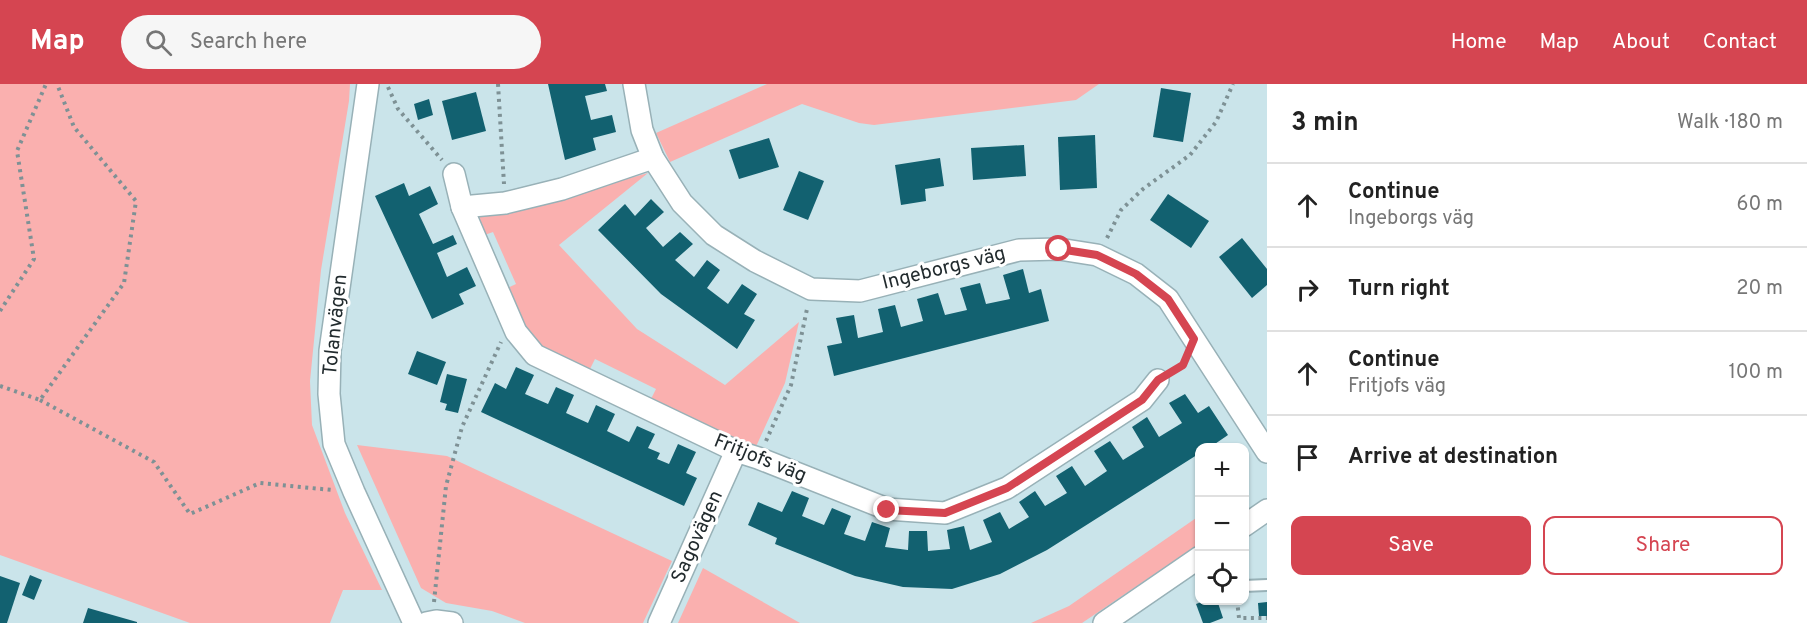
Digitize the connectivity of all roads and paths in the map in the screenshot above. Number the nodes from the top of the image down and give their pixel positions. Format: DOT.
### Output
graph roads {
  1 [pos="46,84"];
  2 [pos="57,84"];
  3 [pos="368,84"];
  4 [pos="386,84"];
  5 [pos="498,84"];
  6 [pos="634,84"];
  7 [pos="1233,84"];
  8 [pos="653,158"];
  9 [pos="454,174"];
  10 [pos="505,202"];
  11 [pos="462,207"];
  12 [pos="1097,255"];
  13 [pos="811,289"];
  14 [pos="0,311"];
  15 [pos="516,332"];
  16 [pos="1194,339"];
  17 [pos="1158,380"];
  18 [pos="0,386"];
  19 [pos="40,400"];
  20 [pos="736,451"];
  21 [pos="1267,452"];
  22 [pos="758,458"];
  23 [pos="354,492"];
  24 [pos="1267,510"];
  25 [pos="1249,522"];
  26 [pos="1195,562"];
  27 [pos="1267,585"];
  28 [pos="1249,586"];
  29 [pos="1238,605"];
  30 [pos="1267,618"];
  31 [pos="1111,621"];
  32 [pos="438,622"];
  33 [pos="414,623"];
  34 [pos="659,623"];
  1 -- 14 [label="path"];
  2 -- 19 [label="path"];
  3 -- 23 [label="street, Tolanvägen"];
  4 -- 9 [label="path"];
  5 -- 10 [label="path"];
  6 -- 8 [label="street, Ingeborgs väg"];
  7 -- 12 [label="path"];
  8 -- 10 [label="street"];
  8 -- 13 [label="street, Ingeborgs väg"];
  9 -- 11 [label="street, Fritjofs väg"];
  10 -- 11 [label="street"];
  11 -- 15 [label="street, Fritjofs väg"];
  12 -- 13 [label="street, Ingeborgs väg"];
  12 -- 16 [label="street, Ingeborgs väg"];
  13 -- 22 [label="path"];
  15 -- 20 [label="street, Fritjofs väg"];
  15 -- 32 [label="path"];
  16 -- 17 [label="path"];
  16 -- 21 [label="street, Ingeborgs väg"];
  17 -- 22 [label="street, Fritjofs väg"];
  18 -- 19 [label="path"];
  19 -- 23 [label="path"];
  20 -- 22 [label="street, Fritjofs väg"];
  20 -- 34 [label="street, Sagovägen"];
  23 -- 33 [label="street, Tolanvägen"];
  24 -- 25 [label="street"];
  26 -- 31 [label="street"];
  27 -- 28 [label="lane"];
  29 -- 30 [label="path"];
}
